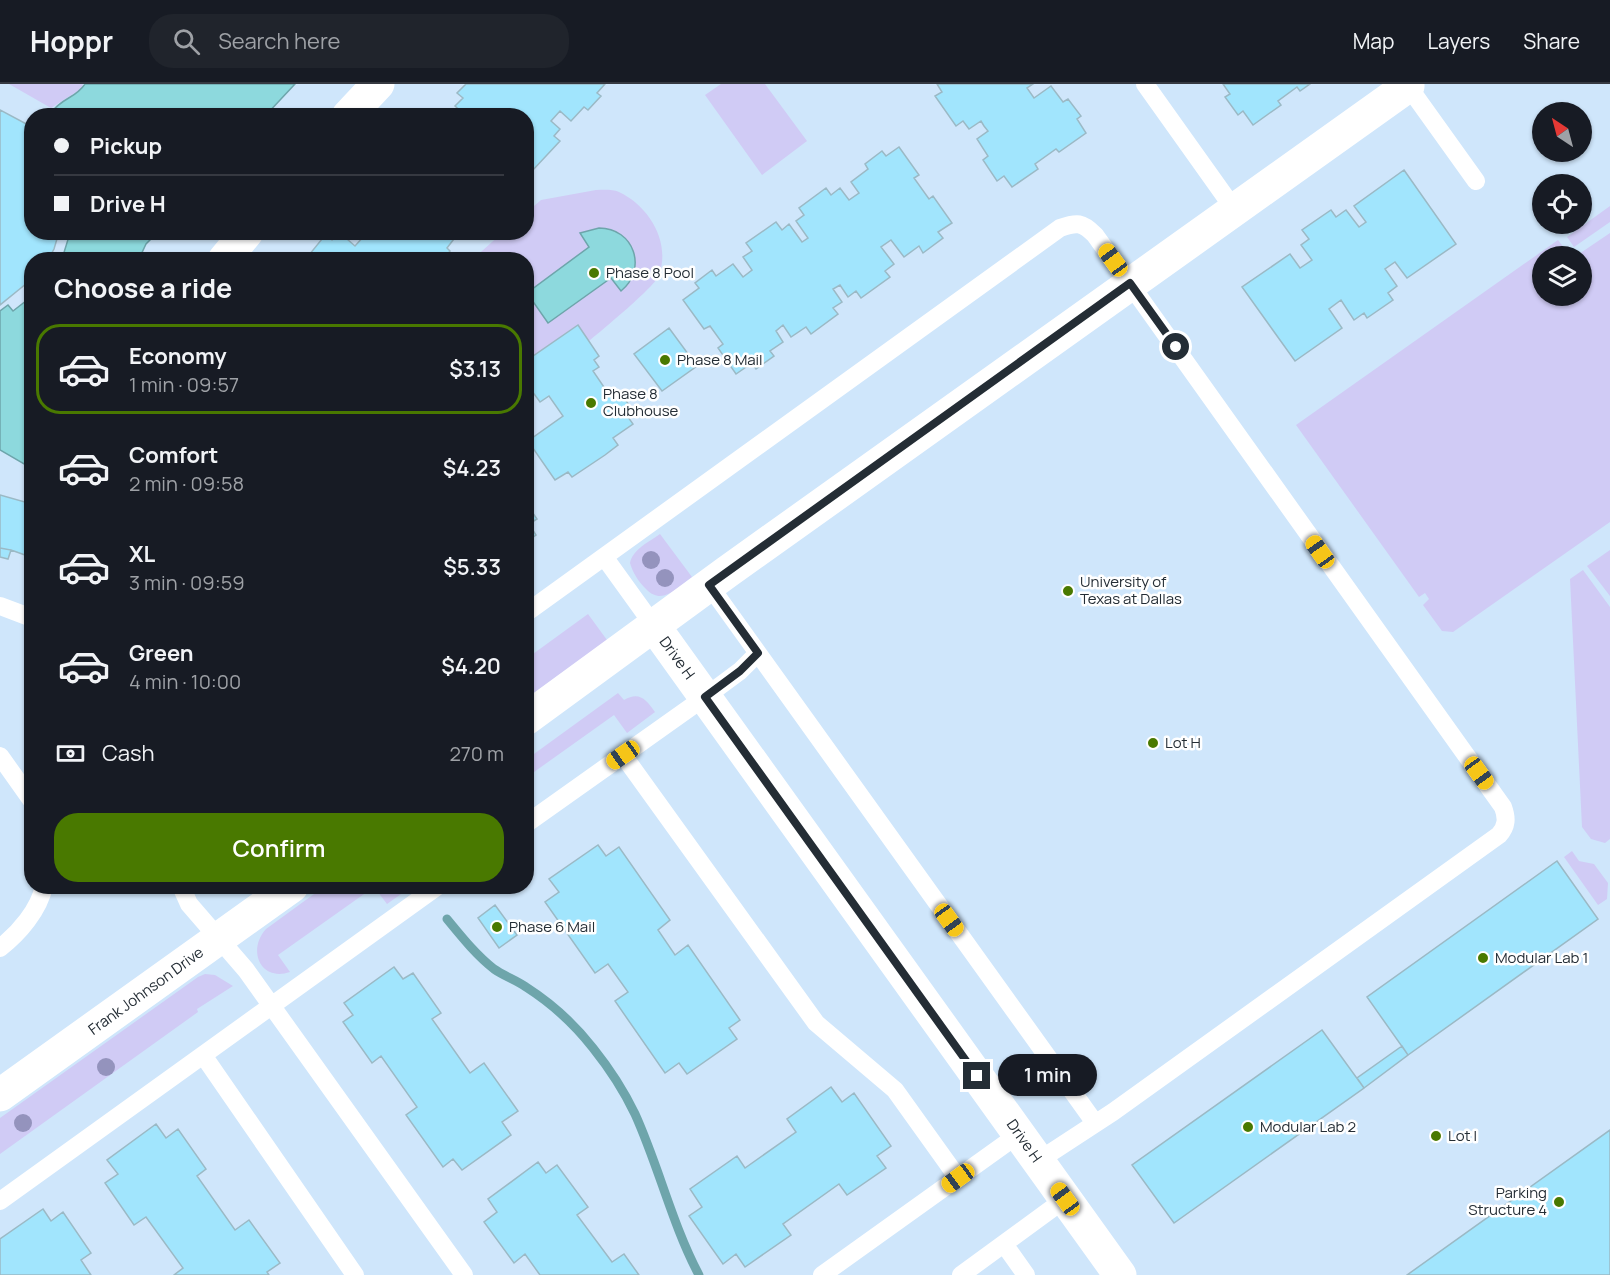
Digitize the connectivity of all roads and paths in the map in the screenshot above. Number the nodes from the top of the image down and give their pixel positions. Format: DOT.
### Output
graph roads {
  1 [pos="378,84"];
  2 [pos="1145,84"];
  3 [pos="1407,85"];
  4 [pos="356,108"];
  5 [pos="1476,181"];
  6 [pos="1234,209"];
  7 [pos="240,240"];
  8 [pos="231,252"];
  9 [pos="1130,283"];
  10 [pos="605,558"];
  11 [pos="709,585"];
  12 [pos="0,606"];
  13 [pos="534,607"];
  14 [pos="24,615"];
  15 [pos="654,626"];
  16 [pos="758,653"];
  17 [pos="705,697"];
  18 [pos="534,713"];
  19 [pos="623,755"];
  20 [pos="0,756"];
  21 [pos="24,790"];
  22 [pos="534,818"];
  23 [pos="43,894"];
  24 [pos="185,894"];
  25 [pos="281,894"];
  26 [pos="427,894"];
  27 [pos="219,939"];
  28 [pos="0,948"];
  29 [pos="272,1005"];
  30 [pos="203,1055"];
  31 [pos="0,1095"];
  32 [pos="1095,1123"];
  33 [pos="1019,1134"];
  34 [pos="1038,1161"];
  35 [pos="958,1178"];
  36 [pos="1065,1199"];
  37 [pos="0,1201"];
  38 [pos="1004,1244"];
  39 [pos="355,1275"];
  40 [pos="464,1275"];
  41 [pos="822,1275"];
  42 [pos="961,1275"];
  43 [pos="1026,1275"];
  44 [pos="1120,1275"];
  1 -- 4 [label="street"];
  2 -- 6 [label="lane"];
  3 -- 5 [label="lane"];
  3 -- 6 [label="street"];
  6 -- 9 [label="street"];
  7 -- 8 [label="street"];
  9 -- 10 [label="lane"];
  9 -- 11 [label="street"];
  9 -- 32 [label="lane"];
  10 -- 13 [label="lane"];
  10 -- 15 [label="lane"];
  11 -- 15 [label="street"];
  11 -- 16 [label="lane"];
  12 -- 14 [label="lane"];
  15 -- 17 [label="street, Drive H"];
  15 -- 18 [label="street"];
  16 -- 17 [label="lane"];
  16 -- 32 [label="lane"];
  17 -- 19 [label="lane"];
  17 -- 33 [label="street, Drive H"];
  19 -- 22 [label="lane"];
  19 -- 35 [label="lane"];
  20 -- 21 [label="lane"];
  23 -- 28 [label="lane"];
  24 -- 27 [label="lane"];
  25 -- 27 [label="street, Frank Johnson Drive"];
  26 -- 29 [label="lane"];
  27 -- 29 [label="lane"];
  27 -- 31 [label="street, Frank Johnson Drive"];
  29 -- 30 [label="lane"];
  29 -- 40 [label="lane"];
  30 -- 37 [label="lane"];
  30 -- 39 [label="lane"];
  32 -- 34 [label="lane"];
  33 -- 34 [label="street, Drive H"];
  33 -- 35 [label="lane"];
  34 -- 36 [label="street, Drive H"];
  35 -- 41 [label="lane"];
  36 -- 38 [label="lane"];
  36 -- 44 [label="street, Drive H"];
  38 -- 42 [label="lane"];
  38 -- 43 [label="lane"];
}
